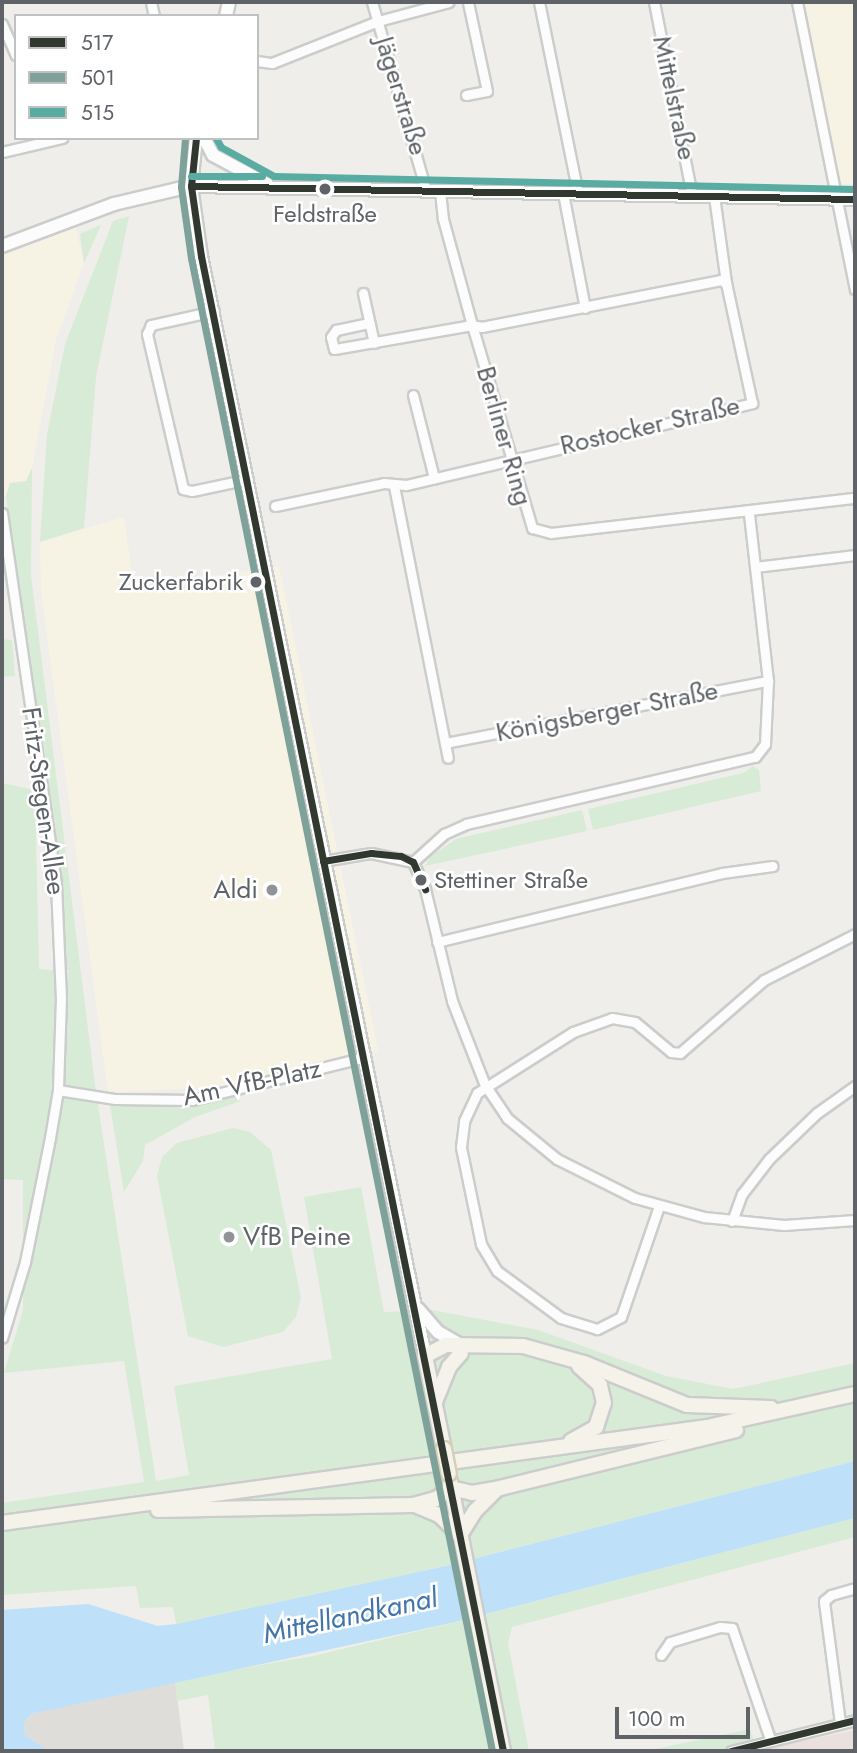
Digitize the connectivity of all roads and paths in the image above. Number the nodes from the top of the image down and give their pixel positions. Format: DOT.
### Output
graph roads {
  1 [pos="372,2"];
  2 [pos="449,2"];
  3 [pos="468,2"];
  4 [pos="539,2"];
  5 [pos="654,2"];
  6 [pos="797,2"];
  7 [pos="378,21"];
  8 [pos="2,24"];
  9 [pos="4,37"];
  10 [pos="14,52"];
  11 [pos="259,61"];
  12 [pos="466,95"];
  13 [pos="52,140"];
  14 [pos="196,140"];
  15 [pos="205,140"];
  16 [pos="2,152"];
  17 [pos="191,186"];
  18 [pos="271,186"];
  19 [pos="426,190"];
  20 [pos="440,191"];
  21 [pos="563,193"];
  22 [pos="578,193"];
  23 [pos="692,195"];
  24 [pos="714,196"];
  25 [pos="836,198"];
  26 [pos="855,199"];
  27 [pos="2,246"];
  28 [pos="726,283"];
  29 [pos="855,289"];
  30 [pos="363,293"];
  31 [pos="585,308"];
  32 [pos="214,311"];
  33 [pos="369,323"];
  34 [pos="472,325"];
  35 [pos="373,343"];
  36 [pos="413,395"];
  37 [pos="512,459"];
  38 [pos="434,478"];
  39 [pos="248,480"];
  40 [pos="394,486"];
  41 [pos="855,498"];
  42 [pos="275,506"];
  43 [pos="2,513"];
  44 [pos="749,513"];
  45 [pos="855,555"];
  46 [pos="755,567"];
  47 [pos="768,681"];
  48 [pos="445,743"];
  49 [pos="448,758"];
  50 [pos="323,862"];
  51 [pos="413,862"];
  52 [pos="773,866"];
  53 [pos="855,934"];
  54 [pos="437,942"];
  55 [pos="362,1058"];
  56 [pos="485,1085"];
  57 [pos="855,1086"];
  58 [pos="58,1090"];
  59 [pos="659,1206"];
  60 [pos="855,1220"];
  61 [pos="732,1221"];
  62 [pos="415,1303"];
  63 [pos="2,1338"];
  64 [pos="460,1348"];
  65 [pos="425,1356"];
  66 [pos="563,1356"];
  67 [pos="855,1394"];
  68 [pos="434,1404"];
  69 [pos="807,1406"];
  70 [pos="783,1412"];
  71 [pos="531,1453"];
  72 [pos="450,1481"];
  73 [pos="500,1488"];
  74 [pos="413,1505"];
  75 [pos="90,1511"];
  76 [pos="2,1523"];
  77 [pos="460,1535"];
  78 [pos="855,1588"];
  79 [pos="661,1655"];
  80 [pos="855,1720"];
  81 [pos="840,1723"];
  82 [pos="770,1739"];
  83 [pos="503,1751"];
  84 [pos="731,1751"];
  1 -- 7 [label="street, Jägerstraße"];
  2 -- 7 [label="street"];
  3 -- 12 [label="street"];
  4 -- 22 [label="street"];
  5 -- 23 [label="street, Mittelstraße"];
  6 -- 25 [label="street"];
  7 -- 11 [label="street"];
  7 -- 19 [label="street, Jägerstraße"];
  8 -- 9 [label="street"];
  9 -- 10 [label="street"];
  13 -- 16 [label="street"];
  14 -- 17 [label="street"];
  15 -- 18 [label="street"];
  17 -- 18 [label="street"];
  17 -- 27 [label="street"];
  17 -- 32 [label="street"];
  18 -- 19 [label="street"];
  19 -- 20 [label="street"];
  20 -- 21 [label="street"];
  20 -- 34 [label="street, Berliner Ring"];
  21 -- 22 [label="street"];
  21 -- 31 [label="street"];
  22 -- 23 [label="street"];
  23 -- 24 [label="street"];
  24 -- 25 [label="street"];
  24 -- 28 [label="street, Rostocker Straße"];
  25 -- 26 [label="street"];
  25 -- 29 [label="street"];
  28 -- 31 [label="street"];
  28 -- 37 [label="street, Rostocker Straße"];
  30 -- 33 [label="street"];
  31 -- 34 [label="street"];
  32 -- 39 [label="street"];
  32 -- 39 [label="street"];
  33 -- 35 [label="street"];
  33 -- 35 [label="street"];
  34 -- 35 [label="street"];
  34 -- 37 [label="street, Berliner Ring"];
  36 -- 38 [label="street"];
  37 -- 38 [label="street"];
  37 -- 44 [label="street, Berliner Ring"];
  38 -- 40 [label="street"];
  39 -- 50 [label="street"];
  40 -- 42 [label="street"];
  40 -- 48 [label="street"];
  41 -- 44 [label="street, Berliner Ring"];
  43 -- 58 [label="street, Fritz-Stegen-Allee"];
  44 -- 46 [label="street"];
  45 -- 46 [label="street"];
  46 -- 47 [label="street"];
  47 -- 48 [label="street, Königsberger Straße"];
  47 -- 51 [label="street"];
  48 -- 49 [label="street"];
  50 -- 51 [label="street"];
  50 -- 55 [label="street"];
  51 -- 54 [label="street"];
  52 -- 54 [label="street"];
  53 -- 56 [label="street"];
  54 -- 56 [label="street"];
  55 -- 58 [label="street, Am VfB-Platz"];
  55 -- 62 [label="street"];
  56 -- 59 [label="street"];
  56 -- 59 [label="street"];
  57 -- 61 [label="street"];
  58 -- 63 [label="street, Fritz-Stegen-Allee"];
  59 -- 61 [label="street"];
  60 -- 61 [label="street"];
  62 -- 64 [label="street"];
  62 -- 65 [label="street"];
  64 -- 65 [label="main road"];
  64 -- 66 [label="main road"];
  64 -- 68 [label="main road"];
  65 -- 68 [label="main road"];
  66 -- 69 [label="main road"];
  66 -- 71 [label="main road"];
  67 -- 69 [label="main road"];
  68 -- 72 [label="main road, bridge"];
  69 -- 70 [label="main road"];
  70 -- 71 [label="main road"];
  70 -- 73 [label="main road"];
  71 -- 75 [label="main road"];
  72 -- 73 [label="main road"];
  72 -- 74 [label="main road"];
  72 -- 77 [label="main road"];
  73 -- 77 [label="main road"];
  74 -- 75 [label="main road"];
  74 -- 77 [label="main road"];
  75 -- 76 [label="main road"];
  77 -- 83 [label="main road"];
  78 -- 81 [label="street"];
  79 -- 82 [label="street"];
  80 -- 81 [label="street"];
  81 -- 82 [label="street"];
  82 -- 84 [label="street"];
}
